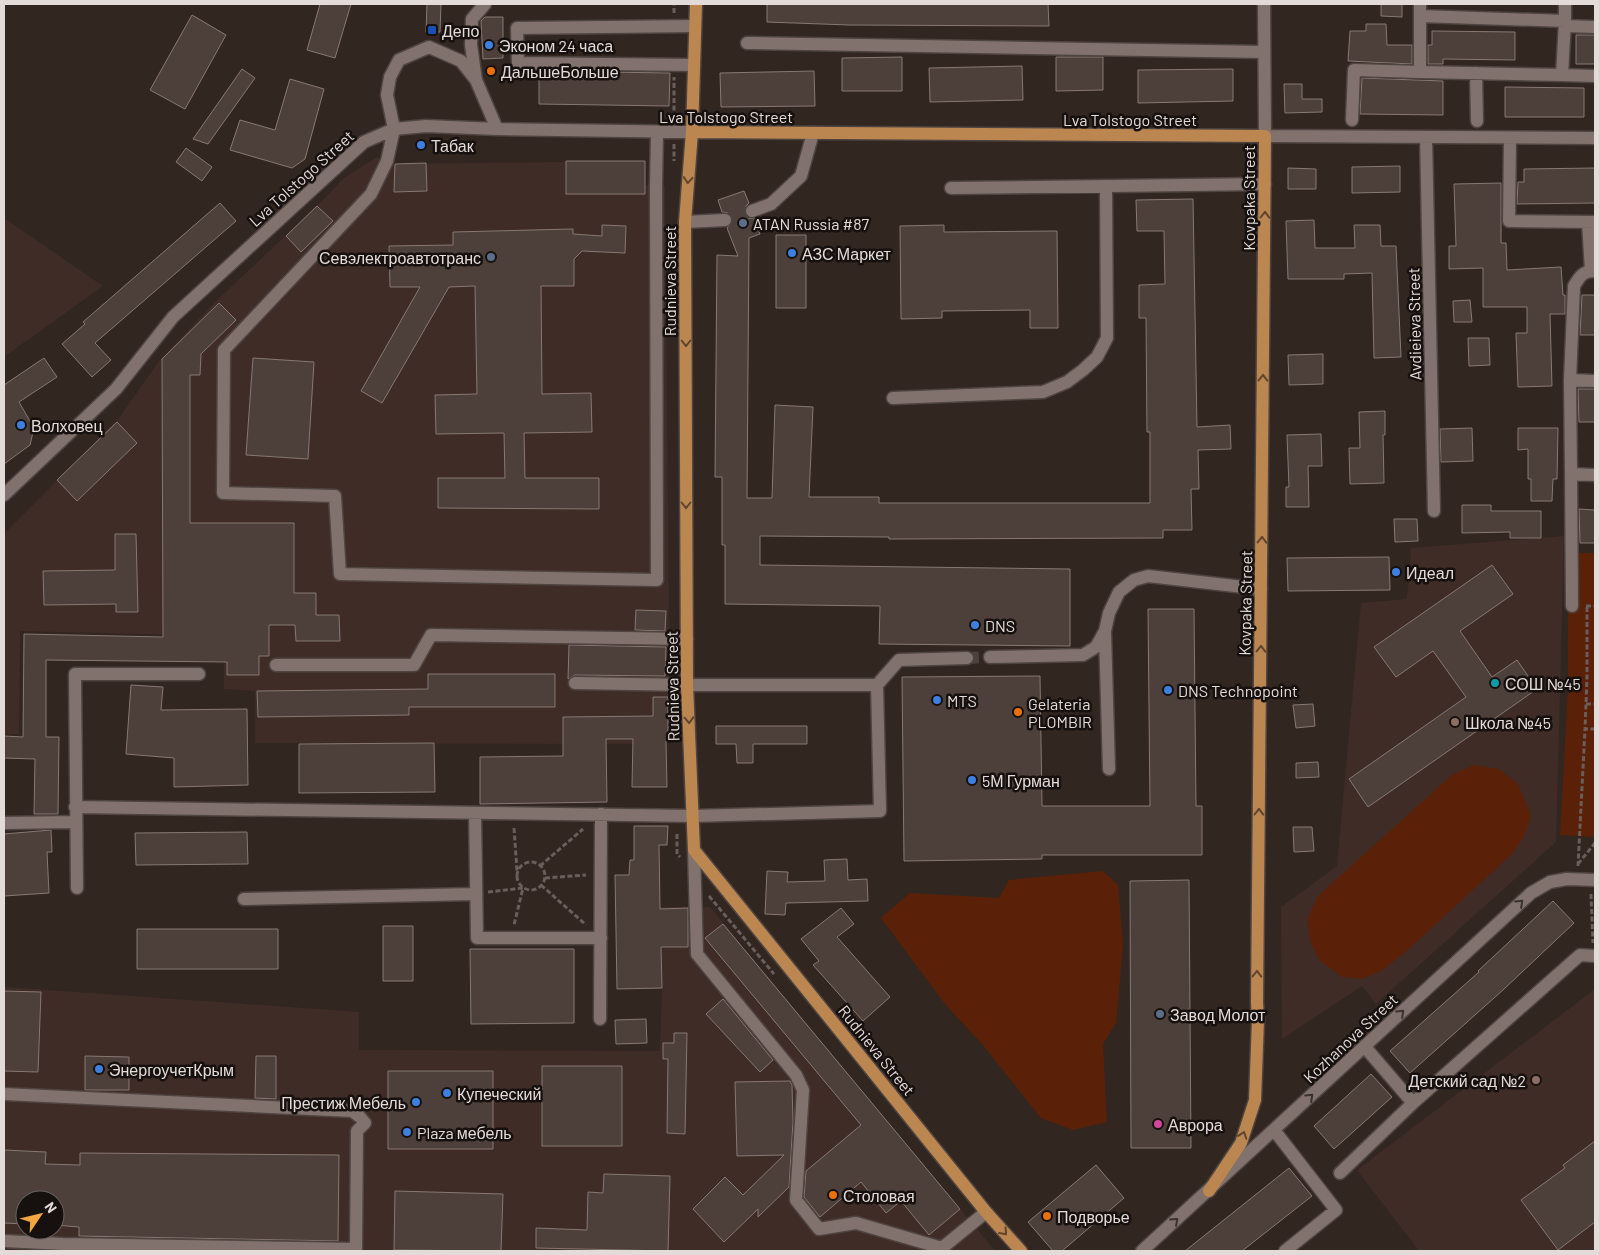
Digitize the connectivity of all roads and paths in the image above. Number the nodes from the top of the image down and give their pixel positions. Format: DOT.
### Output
graph roads {
  1 [pos="485,4"];
  2 [pos="674,4"];
  3 [pos="696,4"];
  4 [pos="1264,4"];
  5 [pos="1565,4"];
  6 [pos="1420,10"];
  7 [pos="1565,24"];
  8 [pos="674,26"];
  9 [pos="696,26"];
  10 [pos="1595,27"];
  11 [pos="747,43"];
  12 [pos="1264,52"];
  13 [pos="674,65"];
  14 [pos="694,65"];
  15 [pos="1420,72"];
  16 [pos="1476,73"];
  17 [pos="1562,75"];
  18 [pos="1595,76"];
  19 [pos="476,80"];
  20 [pos="1352,120"];
  21 [pos="1477,121"];
  22 [pos="394,129"];
  23 [pos="497,129"];
  24 [pos="658,132"];
  25 [pos="674,132"];
  26 [pos="692,132"];
  27 [pos="813,133"];
  28 [pos="1265,136"];
  29 [pos="1426,137"];
  30 [pos="1510,138"];
  31 [pos="1595,138"];
  32 [pos="674,164"];
  33 [pos="1265,184"];
  34 [pos="1106,186"];
  35 [pos="951,188"];
  36 [pos="752,210"];
  37 [pos="725,220"];
  38 [pos="685,222"];
  39 [pos="1592,222"];
  40 [pos="1593,271"];
  41 [pos="1570,380"];
  42 [pos="1595,381"];
  43 [pos="893,398"];
  44 [pos="1571,474"];
  45 [pos="1595,475"];
  46 [pos="4,495"];
  47 [pos="1434,511"];
  48 [pos="1261,589"];
  49 [pos="1572,606"];
  50 [pos="1587,606"];
  51 [pos="1105,631"];
  52 [pos="687,639"];
  53 [pos="990,657"];
  54 [pos="967,658"];
  55 [pos="276,665"];
  56 [pos="199,674"];
  57 [pos="575,684"];
  58 [pos="878,685"];
  59 [pos="687,686"];
  60 [pos="1586,704"];
  61 [pos="1595,704"];
  62 [pos="1585,729"];
  63 [pos="1595,729"];
  64 [pos="1109,769"];
  65 [pos="75,807"];
  66 [pos="475,813"];
  67 [pos="512,813"];
  68 [pos="602,814"];
  69 [pos="677,816"];
  70 [pos="692,816"];
  71 [pos="75,822"];
  72 [pos="4,823"];
  73 [pos="1595,843"];
  74 [pos="694,850"];
  75 [pos="540,866"];
  76 [pos="518,874"];
  77 [pos="601,874"];
  78 [pos="545,878"];
  79 [pos="695,879"];
  80 [pos="1593,884"];
  81 [pos="541,885"];
  82 [pos="77,888"];
  83 [pos="523,888"];
  84 [pos="475,894"];
  85 [pos="244,899"];
  86 [pos="511,938"];
  87 [pos="600,938"];
  88 [pos="1594,956"];
  89 [pos="776,977"];
  90 [pos="600,1019"];
  91 [pos="1365,1046"];
  92 [pos="4,1094"];
  93 [pos="1414,1103"];
  94 [pos="1274,1130"];
  95 [pos="1340,1173"];
  96 [pos="1209,1191"];
  97 [pos="986,1212"];
  98 [pos="4,1241"];
  99 [pos="356,1250"];
  100 [pos="1021,1251"];
  101 [pos="1142,1251"];
  102 [pos="1285,1251"];
  1 -- 19 [label="street"];
  2 -- 8 [label="path"];
  3 -- 9 [label="main road, Rudnieva Street"];
  4 -- 12 [label="street, Kovpaka Street"];
  5 -- 7 [label="street"];
  6 -- 7 [label="street"];
  6 -- 15 [label="street"];
  7 -- 10 [label="street"];
  7 -- 17 [label="street"];
  8 -- 9 [label="street"];
  8 -- 13 [label="street"];
  9 -- 14 [label="main road, Rudnieva Street"];
  11 -- 12 [label="street"];
  12 -- 28 [label="street, Kovpaka Street"];
  13 -- 14 [label="street"];
  13 -- 25 [label="path"];
  14 -- 26 [label="main road, Rudnieva Street"];
  15 -- 16 [label="street"];
  15 -- 20 [label="street"];
  16 -- 17 [label="street"];
  16 -- 21 [label="street"];
  17 -- 18 [label="street"];
  19 -- 22 [label="street"];
  19 -- 23 [label="street"];
  22 -- 23 [label="street, Lva Tolstogo Street"];
  22 -- 24 [label="street"];
  22 -- 46 [label="street, Lva Tolstogo Street"];
  23 -- 24 [label="street, Lva Tolstogo Street"];
  24 -- 25 [label="street, Lva Tolstogo Street"];
  25 -- 26 [label="street, Lva Tolstogo Street"];
  25 -- 32 [label="path"];
  26 -- 27 [label="main road, Lva Tolstogo Street"];
  26 -- 38 [label="main road, Rudnieva Street, one-way"];
  27 -- 28 [label="main road, Lva Tolstogo Street"];
  27 -- 36 [label="street"];
  28 -- 29 [label="street, Lva Tolstogo Street"];
  28 -- 33 [label="main road, Kovpaka Street"];
  29 -- 30 [label="street, Lva Tolstogo Street"];
  29 -- 47 [label="street, Avdieieva Street"];
  30 -- 31 [label="street, Lva Tolstogo Street"];
  30 -- 39 [label="street"];
  33 -- 34 [label="street"];
  48 -- 33 [label="main road, Kovpaka Street, one-way"];
  34 -- 35 [label="street"];
  34 -- 43 [label="street"];
  37 -- 38 [label="street"];
  38 -- 52 [label="main road, Rudnieva Street, one-way"];
  39 -- 40 [label="street"];
  40 -- 41 [label="street"];
  41 -- 42 [label="street"];
  41 -- 44 [label="street"];
  44 -- 45 [label="street"];
  44 -- 49 [label="street"];
  48 -- 51 [label="street"];
  96 -- 48 [label="main road, Kovpaka Street, one-way"];
  50 -- 60 [label="path"];
  51 -- 53 [label="street"];
  51 -- 64 [label="street"];
  52 -- 55 [label="street"];
  52 -- 59 [label="main road, Rudnieva Street"];
  54 -- 58 [label="street"];
  56 -- 65 [label="street"];
  57 -- 59 [label="street"];
  58 -- 59 [label="street"];
  58 -- 70 [label="street"];
  59 -- 70 [label="main road, Rudnieva Street, one-way"];
  60 -- 61 [label="path"];
  60 -- 62 [label="path"];
  62 -- 63 [label="path"];
  62 -- 73 [label="path"];
  65 -- 66 [label="street"];
  65 -- 71 [label="street"];
  66 -- 67 [label="street"];
  66 -- 84 [label="street"];
  67 -- 68 [label="street"];
  67 -- 76 [label="path"];
  68 -- 69 [label="street"];
  68 -- 75 [label="path"];
  68 -- 77 [label="street"];
  69 -- 70 [label="street"];
  69 -- 79 [label="path"];
  70 -- 74 [label="main road, Rudnieva Street"];
  71 -- 72 [label="street"];
  71 -- 82 [label="street"];
  74 -- 79 [label="street"];
  74 -- 97 [label="main road, Rudnieva Street"];
  75 -- 76 [label="path"];
  75 -- 78 [label="path"];
  76 -- 83 [label="path"];
  77 -- 78 [label="path"];
  77 -- 87 [label="street"];
  78 -- 81 [label="path"];
  79 -- 89 [label="path"];
  79 -- 97 [label="street"];
  80 -- 88 [label="path"];
  91 -- 80 [label="street, Kozhanova Street, one-way"];
  81 -- 83 [label="path"];
  81 -- 87 [label="path"];
  83 -- 84 [label="path"];
  83 -- 86 [label="path"];
  84 -- 85 [label="street"];
  84 -- 86 [label="street"];
  86 -- 87 [label="street"];
  87 -- 90 [label="street"];
  88 -- 93 [label="street"];
  91 -- 93 [label="street"];
  94 -- 91 [label="street, Kozhanova Street, one-way"];
  92 -- 99 [label="street"];
  93 -- 95 [label="street"];
  94 -- 96 [label="street, Kozhanova Street"];
  94 -- 102 [label="street"];
  101 -- 96 [label="street, Kozhanova Street, one-way"];
  97 -- 100 [label="main road, Rudnieva Street, one-way"];
  98 -- 99 [label="street"];
}
